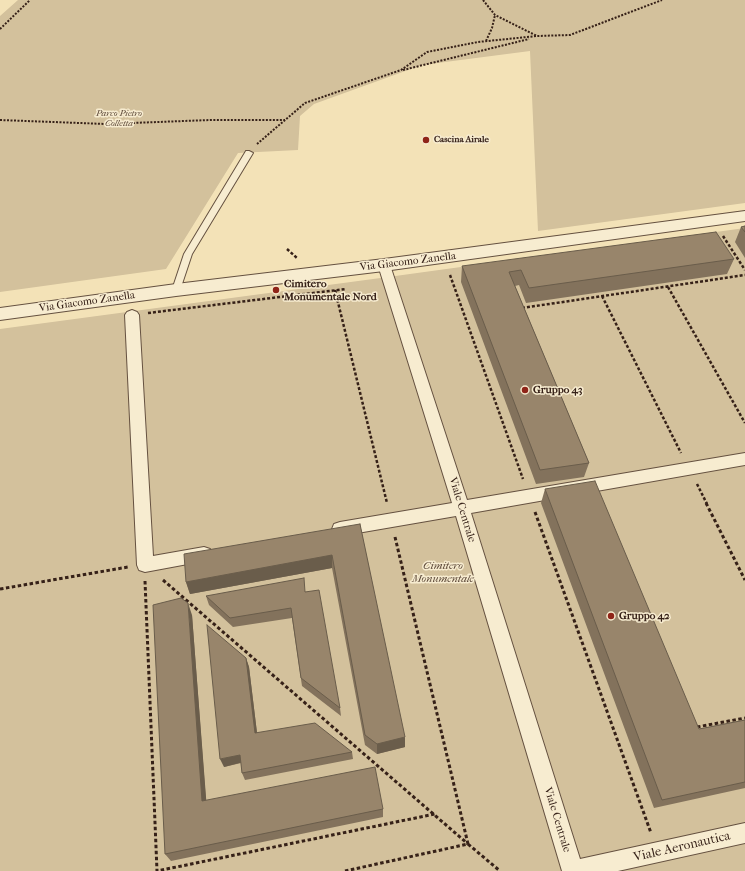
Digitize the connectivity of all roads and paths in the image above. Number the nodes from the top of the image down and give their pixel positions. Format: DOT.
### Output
graph roads {
  1 [pos="30,0"];
  2 [pos="482,0"];
  3 [pos="662,0"];
  4 [pos="495,14"];
  5 [pos="0,29"];
  6 [pos="537,36"];
  7 [pos="486,42"];
  8 [pos="401,70"];
  9 [pos="0,120"];
  10 [pos="285,120"];
  11 [pos="249,153"];
  12 [pos="745,216"];
  13 [pos="723,236"];
  14 [pos="384,265"];
  15 [pos="745,270"];
  16 [pos="450,275"];
  17 [pos="668,287"];
  18 [pos="176,290"];
  19 [pos="335,290"];
  20 [pos="602,296"];
  21 [pos="0,314"];
  22 [pos="132,315"];
  23 [pos="745,422"];
  24 [pos="745,459"];
  25 [pos="689,468"];
  26 [pos="529,496"];
  27 [pos="461,507"];
  28 [pos="391,520"];
  29 [pos="329,531"];
  30 [pos="222,551"];
  31 [pos="145,565"];
  32 [pos="745,580"];
  33 [pos="0,589"];
  34 [pos="435,814"];
  35 [pos="745,833"];
  36 [pos="468,844"];
  37 [pos="658,853"];
  38 [pos="345,871"];
  39 [pos="500,871"];
  40 [pos="573,871"];
  1 -- 5 [label="path"];
  2 -- 4 [label="path"];
  3 -- 6 [label="path"];
  4 -- 6 [label="path"];
  4 -- 7 [label="path"];
  6 -- 7 [label="path"];
  6 -- 8 [label="path"];
  7 -- 8 [label="path"];
  8 -- 10 [label="path"];
  9 -- 10 [label="path"];
  10 -- 11 [label="path"];
  11 -- 18 [label="lane"];
  12 -- 14 [label="street, Via Giacomo Zanella"];
  13 -- 15 [label="path"];
  14 -- 18 [label="street, Via Giacomo Zanella"];
  14 -- 27 [label="street, Viale Centrale"];
  16 -- 26 [label="path"];
  17 -- 23 [label="path"];
  18 -- 21 [label="street, Via Giacomo Zanella"];
  19 -- 28 [label="path"];
  20 -- 25 [label="path"];
  22 -- 31 [label="street"];
  24 -- 25 [label="street"];
  25 -- 26 [label="street"];
  25 -- 32 [label="path"];
  26 -- 27 [label="street"];
  26 -- 37 [label="path"];
  27 -- 28 [label="street"];
  27 -- 40 [label="street, Viale Centrale"];
  28 -- 29 [label="street"];
  28 -- 36 [label="path"];
  30 -- 31 [label="street"];
  31 -- 33 [label="path"];
  31 -- 34 [label="path"];
  31 -- 34 [label="path"];
  34 -- 36 [label="path"];
  35 -- 37 [label="street, Viale Aeronautica"];
  36 -- 38 [label="path"];
  36 -- 39 [label="path"];
  37 -- 40 [label="street, Viale Aeronautica"];
}
